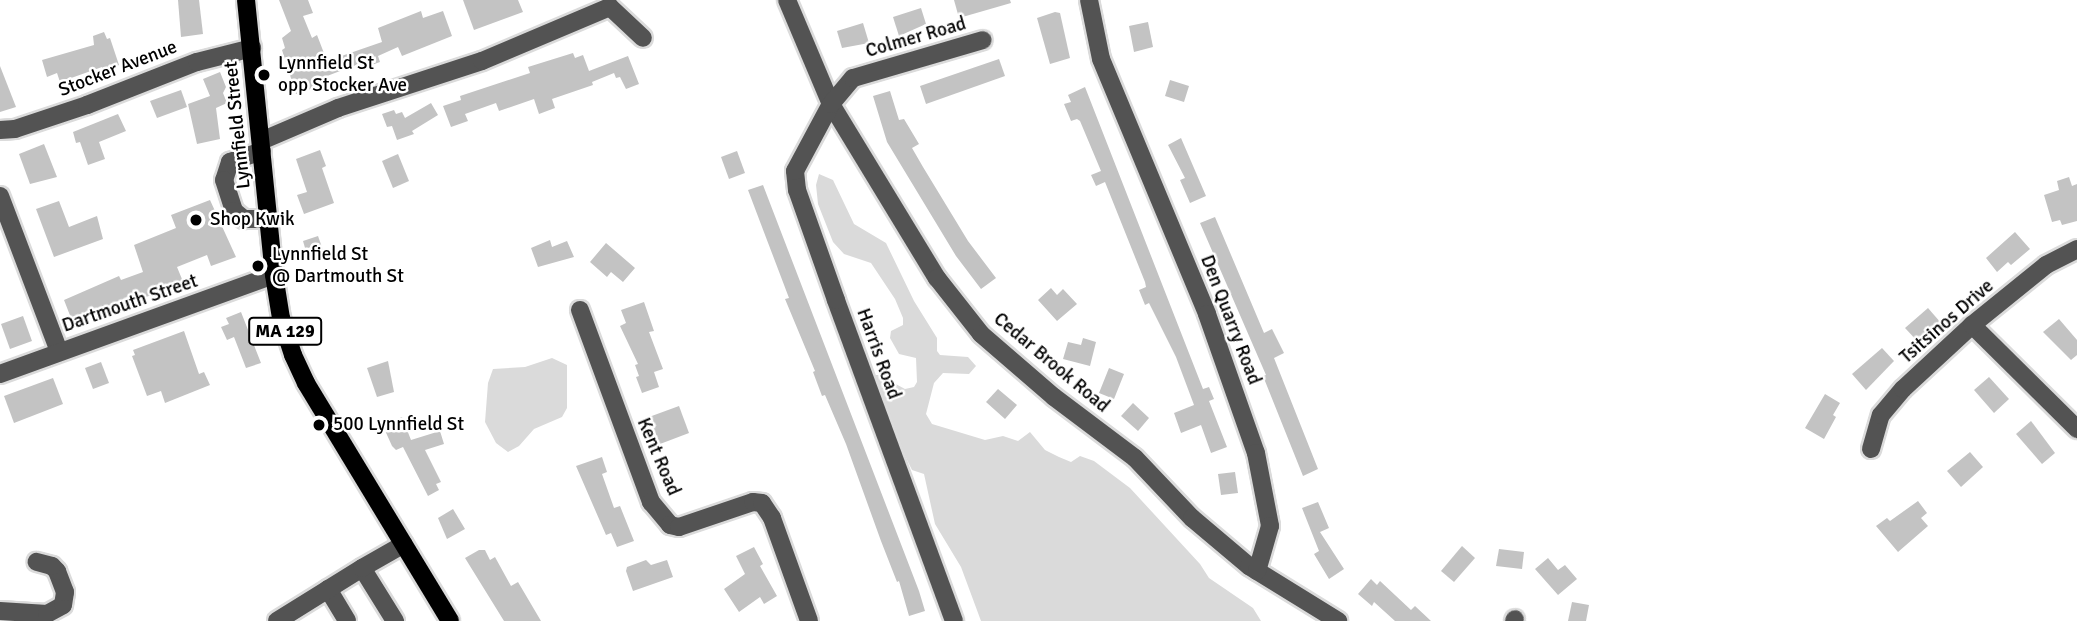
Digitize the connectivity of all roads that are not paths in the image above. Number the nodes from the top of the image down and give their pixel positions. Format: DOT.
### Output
graph roads {
  1 [pos="246,0"];
  2 [pos="787,0"];
  3 [pos="1089,0"];
  4 [pos="643,38"];
  5 [pos="984,40"];
  6 [pos="252,48"];
  7 [pos="831,104"];
  8 [pos="0,130"];
  9 [pos="262,146"];
  10 [pos="0,196"];
  11 [pos="269,219"];
  12 [pos="2077,249"];
  13 [pos="274,275"];
  14 [pos="580,310"];
  15 [pos="1972,324"];
  16 [pos="59,351"];
  17 [pos="0,374"];
  18 [pos="2077,429"];
  19 [pos="1871,449"];
  20 [pos="404,544"];
  21 [pos="37,562"];
  22 [pos="362,568"];
  23 [pos="1257,570"];
  24 [pos="328,589"];
  25 [pos="0,611"];
  26 [pos="277,621"];
  27 [pos="347,621"];
  28 [pos="395,621"];
  29 [pos="450,621"];
  30 [pos="809,621"];
  31 [pos="954,621"];
  32 [pos="1338,621"];
  1 -- 6 [label="main road, Lynnfield Street / MA 129"];
  2 -- 7 [label="street, Cedar Brook Road"];
  3 -- 23 [label="street, Den Quarry Road"];
  4 -- 9 [label="street"];
  5 -- 7 [label="street, Colmer Road"];
  6 -- 8 [label="street, Stocker Avenue"];
  6 -- 9 [label="main road, Lynnfield Street / MA 129"];
  7 -- 23 [label="street, Cedar Brook Road"];
  7 -- 31 [label="street, Harris Road"];
  9 -- 11 [label="main road, Lynnfield Street / MA 129"];
  9 -- 11 [label="street"];
  10 -- 16 [label="street"];
  11 -- 13 [label="main road, Lynnfield Street / MA 129"];
  12 -- 15 [label="street, Tsitsinos Drive"];
  13 -- 16 [label="street, Dartmouth Street"];
  13 -- 20 [label="main road, Lynnfield Street / MA 129"];
  14 -- 30 [label="street, Kent Road"];
  15 -- 18 [label="street"];
  15 -- 19 [label="street, Tsitsinos Drive"];
  16 -- 17 [label="street, Dartmouth Street"];
  20 -- 22 [label="street"];
  20 -- 29 [label="main road, Lynnfield Street / MA 129"];
  21 -- 25 [label="street"];
  22 -- 24 [label="street"];
  22 -- 28 [label="street"];
  23 -- 32 [label="street"];
  24 -- 26 [label="street"];
  24 -- 27 [label="street"];
}
